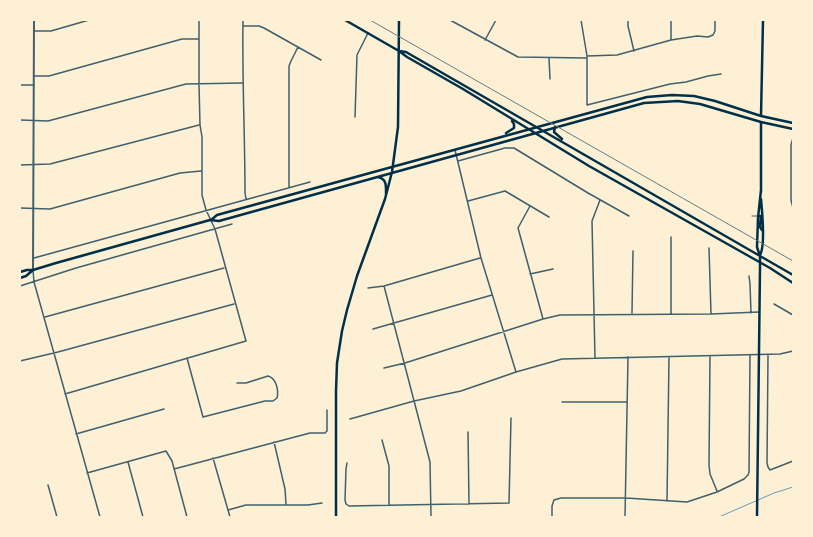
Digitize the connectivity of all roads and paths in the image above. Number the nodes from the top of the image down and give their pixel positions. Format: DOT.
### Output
graph roads {
  1 [pos="34,20"];
  2 [pos="89,20"];
  3 [pos="199,20"];
  4 [pos="243,20"];
  5 [pos="345,20"];
  6 [pos="399,20"];
  7 [pos="450,20"];
  8 [pos="496,20"];
  9 [pos="581,20"];
  10 [pos="628,20"];
  11 [pos="671,20"];
  12 [pos="715,20"];
  13 [pos="763,20"];
  14 [pos="243,26"];
  15 [pos="34,31"];
  16 [pos="368,33"];
  17 [pos="199,39"];
  18 [pos="485,40"];
  19 [pos="671,40"];
  20 [pos="298,47"];
  21 [pos="399,51"];
  22 [pos="634,51"];
  23 [pos="587,56"];
  24 [pos="550,58"];
  25 [pos="586,58"];
  26 [pos="322,60"];
  27 [pos="721,74"];
  28 [pos="34,76"];
  29 [pos="550,79"];
  30 [pos="242,83"];
  31 [pos="199,84"];
  32 [pos="20,85"];
  33 [pos="34,85"];
  34 [pos="500,113"];
  35 [pos="761,116"];
  36 [pos="355,117"];
  37 [pos="20,120"];
  38 [pos="33,120"];
  39 [pos="761,122"];
  40 [pos="793,123"];
  41 [pos="200,125"];
  42 [pos="536,126"];
  43 [pos="555,127"];
  44 [pos="527,129"];
  45 [pos="793,129"];
  46 [pos="543,130"];
  47 [pos="534,133"];
  48 [pos="502,136"];
  49 [pos="793,138"];
  50 [pos="568,145"];
  51 [pos="454,149"];
  52 [pos="456,155"];
  53 [pos="458,161"];
  54 [pos="20,165"];
  55 [pos="33,165"];
  56 [pos="393,166"];
  57 [pos="201,171"];
  58 [pos="392,172"];
  59 [pos="373,178"];
  60 [pos="792,181"];
  61 [pos="310,182"];
  62 [pos="289,188"];
  63 [pos="761,190"];
  64 [pos="246,199"];
  65 [pos="385,199"];
  66 [pos="600,200"];
  67 [pos="468,201"];
  68 [pos="530,206"];
  69 [pos="20,208"];
  70 [pos="793,208"];
  71 [pos="34,209"];
  72 [pos="206,210"];
  73 [pos="629,216"];
  74 [pos="752,216"];
  75 [pos="758,216"];
  76 [pos="549,217"];
  77 [pos="210,220"];
  78 [pos="232,224"];
  79 [pos="214,229"];
  80 [pos="762,230"];
  81 [pos="671,237"];
  82 [pos="709,248"];
  83 [pos="633,251"];
  84 [pos="760,256"];
  85 [pos="34,258"];
  86 [pos="481,258"];
  87 [pos="760,263"];
  88 [pos="224,267"];
  89 [pos="553,269"];
  90 [pos="33,270"];
  91 [pos="20,272"];
  92 [pos="530,274"];
  93 [pos="793,275"];
  94 [pos="749,276"];
  95 [pos="20,278"];
  96 [pos="34,282"];
  97 [pos="793,283"];
  98 [pos="20,286"];
  99 [pos="384,286"];
  100 [pos="368,288"];
  101 [pos="492,295"];
  102 [pos="235,304"];
  103 [pos="774,304"];
  104 [pos="759,312"];
  105 [pos="750,313"];
  106 [pos="632,314"];
  107 [pos="671,314"];
  108 [pos="711,314"];
  109 [pos="594,315"];
  110 [pos="793,315"];
  111 [pos="45,317"];
  112 [pos="543,319"];
  113 [pos="393,323"];
  114 [pos="373,329"];
  115 [pos="503,333"];
  116 [pos="793,351"];
  117 [pos="55,353"];
  118 [pos="768,354"];
  119 [pos="750,355"];
  120 [pos="759,355"];
  121 [pos="710,356"];
  122 [pos="628,357"];
  123 [pos="669,357"];
  124 [pos="187,358"];
  125 [pos="595,358"];
  126 [pos="20,361"];
  127 [pos="405,362"];
  128 [pos="384,368"];
  129 [pos="516,372"];
  130 [pos="237,383"];
  131 [pos="65,394"];
  132 [pos="414,401"];
  133 [pos="562,402"];
  134 [pos="627,402"];
  135 [pos="164,409"];
  136 [pos="327,410"];
  137 [pos="511,418"];
  138 [pos="350,419"];
  139 [pos="468,432"];
  140 [pos="76,434"];
  141 [pos="382,440"];
  142 [pos="274,442"];
  143 [pos="214,458"];
  144 [pos="793,461"];
  145 [pos="128,462"];
  146 [pos="347,463"];
  147 [pos="174,469"];
  148 [pos="87,473"];
  149 [pos="48,485"];
  150 [pos="717,492"];
  151 [pos="626,498"];
  152 [pos="667,501"];
  153 [pos="322,503"];
  154 [pos="431,504"];
  155 [pos="469,504"];
  156 [pos="286,505"];
  157 [pos="389,506"];
  158 [pos="228,510"];
  159 [pos="57,517"];
  160 [pos="100,517"];
  161 [pos="143,517"];
  162 [pos="187,517"];
  163 [pos="230,517"];
  164 [pos="336,517"];
  165 [pos="431,517"];
  166 [pos="552,517"];
  167 [pos="625,517"];
  168 [pos="757,517"];
  1 -- 15 [label="street"];
  2 -- 15 [label="street"];
  3 -- 17 [label="street"];
  4 -- 14 [label="street"];
  5 -- 16 [label="main road"];
  6 -- 21 [label="main road"];
  7 -- 18 [label="street"];
  8 -- 18 [label="street"];
  9 -- 23 [label="street"];
  10 -- 22 [label="street"];
  11 -- 19 [label="street"];
  12 -- 19 [label="street"];
  13 -- 35 [label="main road"];
  14 -- 20 [label="street"];
  14 -- 30 [label="street"];
  15 -- 28 [label="street"];
  16 -- 21 [label="main road"];
  16 -- 36 [label="street"];
  17 -- 28 [label="street"];
  17 -- 31 [label="street"];
  18 -- 24 [label="street"];
  19 -- 22 [label="street"];
  20 -- 26 [label="street"];
  20 -- 62 [label="street"];
  21 -- 34 [label="main road"];
  21 -- 42 [label="main road"];
  21 -- 56 [label="main road"];
  22 -- 23 [label="street"];
  23 -- 25 [label="street"];
  24 -- 25 [label="street"];
  24 -- 29 [label="street"];
  25 -- 27 [label="street"];
  28 -- 33 [label="street"];
  30 -- 31 [label="street"];
  30 -- 64 [label="street"];
  31 -- 38 [label="street"];
  31 -- 41 [label="street"];
  32 -- 33 [label="street"];
  33 -- 38 [label="street"];
  34 -- 44 [label="main road"];
  34 -- 48 [label="main road"];
  35 -- 39 [label="street"];
  35 -- 40 [label="main road"];
  35 -- 42 [label="main road"];
  37 -- 38 [label="street"];
  38 -- 55 [label="street"];
  39 -- 43 [label="main road"];
  39 -- 45 [label="main road"];
  39 -- 63 [label="main road"];
  41 -- 55 [label="street"];
  41 -- 57 [label="street"];
  42 -- 44 [label="main road"];
  42 -- 46 [label="main road"];
  43 -- 46 [label="main road"];
  43 -- 50 [label="main road"];
  44 -- 47 [label="main road"];
  44 -- 48 [label="main road"];
  46 -- 47 [label="main road"];
  46 -- 50 [label="main road"];
  47 -- 52 [label="main road"];
  47 -- 87 [label="main road"];
  48 -- 51 [label="main road"];
  49 -- 60 [label="street"];
  50 -- 84 [label="main road"];
  51 -- 52 [label="street"];
  51 -- 56 [label="main road"];
  52 -- 53 [label="street"];
  52 -- 58 [label="main road"];
  53 -- 66 [label="street"];
  53 -- 67 [label="street"];
  54 -- 55 [label="street"];
  55 -- 71 [label="street"];
  56 -- 58 [label="main road"];
  56 -- 77 [label="main road"];
  57 -- 71 [label="street"];
  57 -- 72 [label="street"];
  58 -- 59 [label="main road"];
  58 -- 65 [label="main road"];
  59 -- 65 [label="main road"];
  59 -- 77 [label="main road"];
  60 -- 70 [label="street"];
  61 -- 62 [label="street"];
  62 -- 64 [label="street"];
  63 -- 75 [label="main road"];
  63 -- 80 [label="main road"];
  64 -- 72 [label="street"];
  65 -- 164 [label="main road"];
  66 -- 73 [label="street"];
  66 -- 109 [label="street"];
  67 -- 68 [label="street"];
  67 -- 86 [label="street"];
  68 -- 76 [label="street"];
  68 -- 92 [label="street"];
  69 -- 71 [label="street"];
  71 -- 85 [label="street"];
  72 -- 77 [label="street"];
  72 -- 85 [label="street"];
  74 -- 75 [label="lane"];
  75 -- 80 [label="main road"];
  75 -- 84 [label="main road"];
  77 -- 79 [label="street"];
  77 -- 90 [label="main road"];
  78 -- 79 [label="street"];
  79 -- 88 [label="street"];
  79 -- 96 [label="street"];
  80 -- 84 [label="main road"];
  81 -- 107 [label="street"];
  82 -- 108 [label="street"];
  83 -- 106 [label="street"];
  84 -- 87 [label="main road"];
  84 -- 93 [label="main road"];
  85 -- 90 [label="street"];
  86 -- 99 [label="street"];
  86 -- 101 [label="street"];
  87 -- 97 [label="main road"];
  87 -- 104 [label="main road"];
  88 -- 102 [label="street"];
  88 -- 111 [label="street"];
  89 -- 92 [label="street"];
  90 -- 91 [label="main road"];
  90 -- 95 [label="main road"];
  90 -- 96 [label="street"];
  92 -- 112 [label="street"];
  94 -- 105 [label="street"];
  96 -- 98 [label="street"];
  96 -- 111 [label="street"];
  99 -- 100 [label="street"];
  99 -- 113 [label="street"];
  101 -- 113 [label="street"];
  101 -- 115 [label="street"];
  102 -- 117 [label="street"];
  102 -- 124 [label="street"];
  103 -- 110 [label="street"];
  104 -- 105 [label="street"];
  104 -- 120 [label="main road"];
  105 -- 108 [label="street"];
  106 -- 107 [label="street"];
  106 -- 109 [label="street"];
  107 -- 108 [label="street"];
  109 -- 112 [label="street"];
  109 -- 125 [label="street"];
  111 -- 117 [label="street"];
  112 -- 115 [label="street"];
  113 -- 114 [label="street"];
  113 -- 127 [label="street"];
  115 -- 127 [label="street"];
  115 -- 129 [label="street"];
  116 -- 118 [label="street"];
  117 -- 126 [label="street"];
  117 -- 131 [label="street"];
  118 -- 120 [label="street"];
  118 -- 144 [label="street"];
  119 -- 120 [label="street"];
  119 -- 121 [label="street"];
  119 -- 150 [label="street"];
  120 -- 168 [label="main road"];
  121 -- 123 [label="street"];
  121 -- 150 [label="street"];
  122 -- 123 [label="street"];
  122 -- 125 [label="street"];
  122 -- 134 [label="street"];
  123 -- 152 [label="street"];
  124 -- 130 [label="street"];
  124 -- 131 [label="street"];
  125 -- 129 [label="street"];
  127 -- 128 [label="street"];
  127 -- 132 [label="street"];
  129 -- 132 [label="street"];
  131 -- 140 [label="street"];
  132 -- 138 [label="street"];
  132 -- 154 [label="street"];
  133 -- 134 [label="street"];
  134 -- 151 [label="street"];
  135 -- 140 [label="street"];
  136 -- 142 [label="street"];
  137 -- 155 [label="street"];
  139 -- 155 [label="street"];
  140 -- 148 [label="street"];
  141 -- 157 [label="street"];
  142 -- 143 [label="street"];
  142 -- 156 [label="street"];
  143 -- 147 [label="street"];
  143 -- 158 [label="street"];
  145 -- 147 [label="street"];
  145 -- 148 [label="street"];
  145 -- 161 [label="street"];
  146 -- 157 [label="street"];
  147 -- 162 [label="street"];
  148 -- 160 [label="street"];
  149 -- 159 [label="street"];
  150 -- 152 [label="street"];
  151 -- 152 [label="street"];
  151 -- 166 [label="street"];
  151 -- 167 [label="street"];
  153 -- 156 [label="street"];
  154 -- 155 [label="street"];
  154 -- 157 [label="street"];
  154 -- 165 [label="street"];
  156 -- 158 [label="street"];
  158 -- 163 [label="street"];
}
